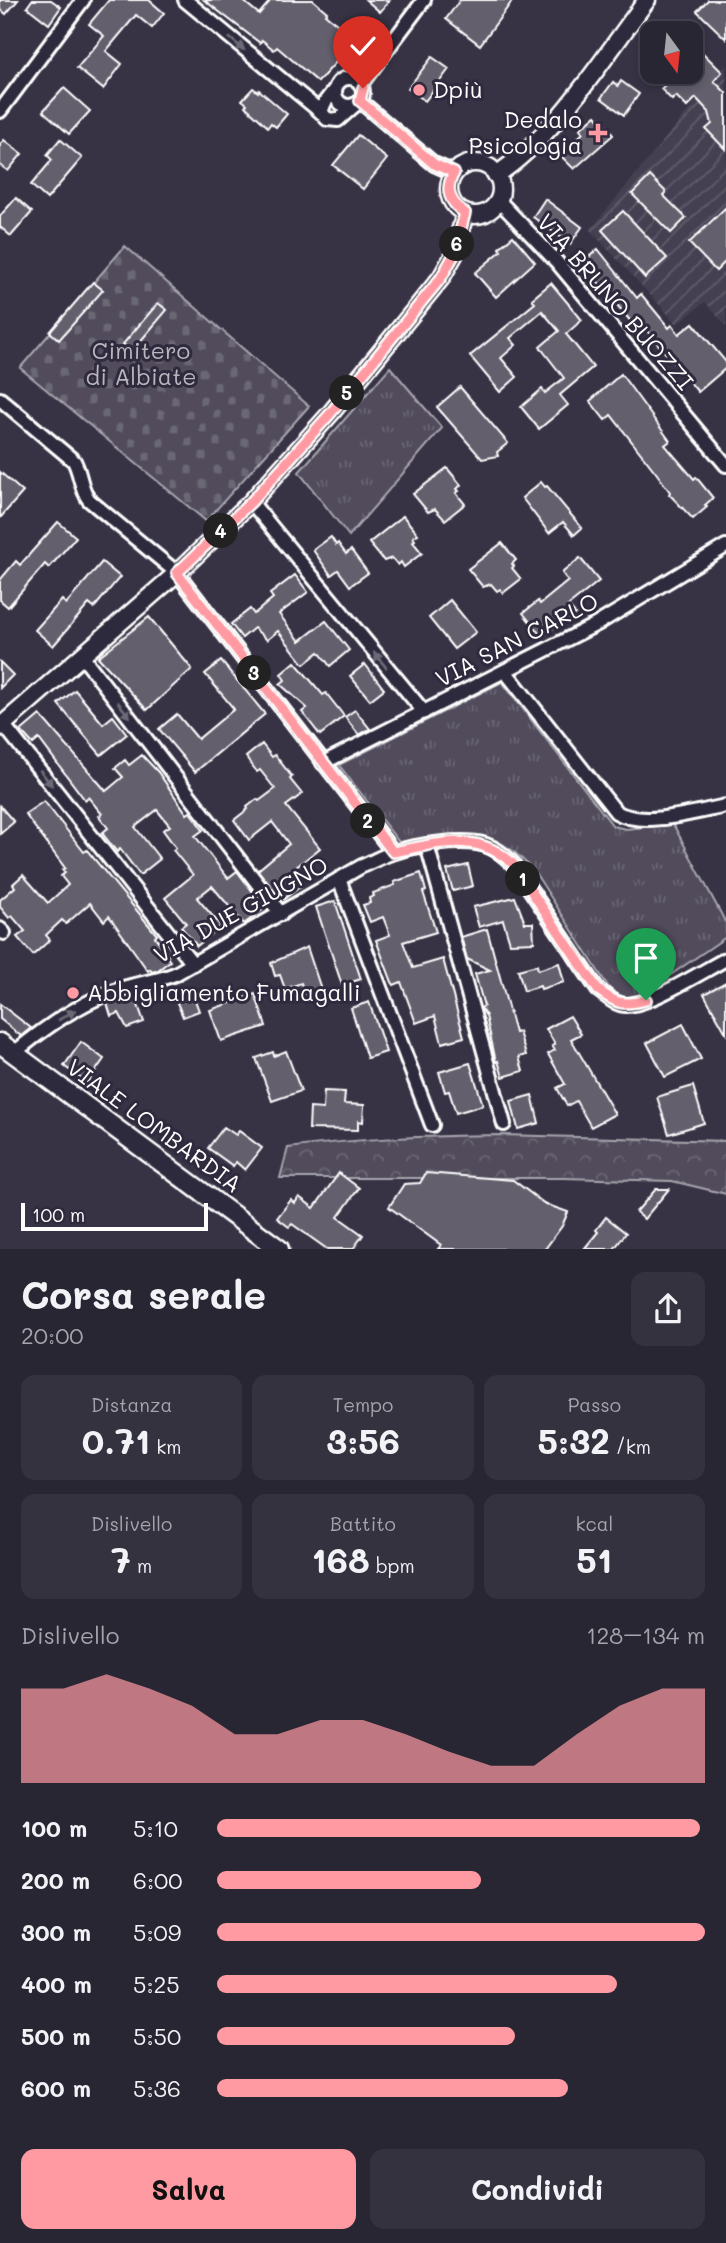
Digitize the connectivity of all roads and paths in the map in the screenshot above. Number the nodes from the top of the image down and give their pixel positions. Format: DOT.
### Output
graph roads {
  1 [pos="83,0"];
  2 [pos="185,0"];
  3 [pos="424,0"];
  4 [pos="647,0"];
  5 [pos="361,84"];
  6 [pos="335,89"];
  7 [pos="358,102"];
  8 [pos="0,111"];
  9 [pos="321,112"];
  10 [pos="454,173"];
  11 [pos="496,175"];
  12 [pos="498,200"];
  13 [pos="465,213"];
  14 [pos="0,399"];
  15 [pos="726,465"];
  16 [pos="251,502"];
  17 [pos="726,546"];
  18 [pos="177,573"];
  19 [pos="82,656"];
  20 [pos="505,671"];
  21 [pos="424,712"];
  22 [pos="2,726"];
  23 [pos="323,763"];
  24 [pos="726,807"];
  25 [pos="427,845"];
  26 [pos="393,852"];
  27 [pos="339,879"];
  28 [pos="281,914"];
  29 [pos="726,960"];
  30 [pos="193,964"];
  31 [pos="7,1048"];
  32 [pos="504,1124"];
  33 [pos="432,1125"];
  34 [pos="279,1249"];
  1 -- 8 [label="street"];
  2 -- 9 [label="street, one-way"];
  3 -- 5 [label="street"];
  4 -- 11 [label="street"];
  5 -- 6 [label="street"];
  5 -- 7 [label="street"];
  6 -- 7 [label="street"];
  6 -- 9 [label="street"];
  7 -- 9 [label="street"];
  7 -- 10 [label="street"];
  10 -- 11 [label="street"];
  10 -- 13 [label="street"];
  11 -- 12 [label="street"];
  12 -- 13 [label="street"];
  12 -- 15 [label="street, VIA BRUNO BUOZZI"];
  13 -- 16 [label="street"];
  14 -- 18 [label="street"];
  16 -- 18 [label="street"];
  21 -- 16 [label="street, one-way"];
  17 -- 20 [label="street, VIA SAN CARLO"];
  18 -- 19 [label="street"];
  18 -- 23 [label="street"];
  19 -- 22 [label="street"];
  19 -- 28 [label="street, one-way"];
  20 -- 21 [label="street, VIA SAN CARLO"];
  20 -- 24 [label="street"];
  21 -- 23 [label="street, VIA SAN CARLO"];
  22 -- 30 [label="street, one-way"];
  23 -- 26 [label="street"];
  25 -- 26 [label="street, VIA DUE GIUGNO"];
  25 -- 29 [label="street, VIA DUE GIUGNO"];
  25 -- 32 [label="street"];
  26 -- 27 [label="street, VIA DUE GIUGNO"];
  27 -- 28 [label="street, VIA DUE GIUGNO"];
  27 -- 33 [label="street"];
  28 -- 30 [label="street, VIA DUE GIUGNO"];
  31 -- 30 [label="street, VIA DUE GIUGNO, one-way"];
  31 -- 34 [label="main road, VIALE LOMBARDIA"];
}
